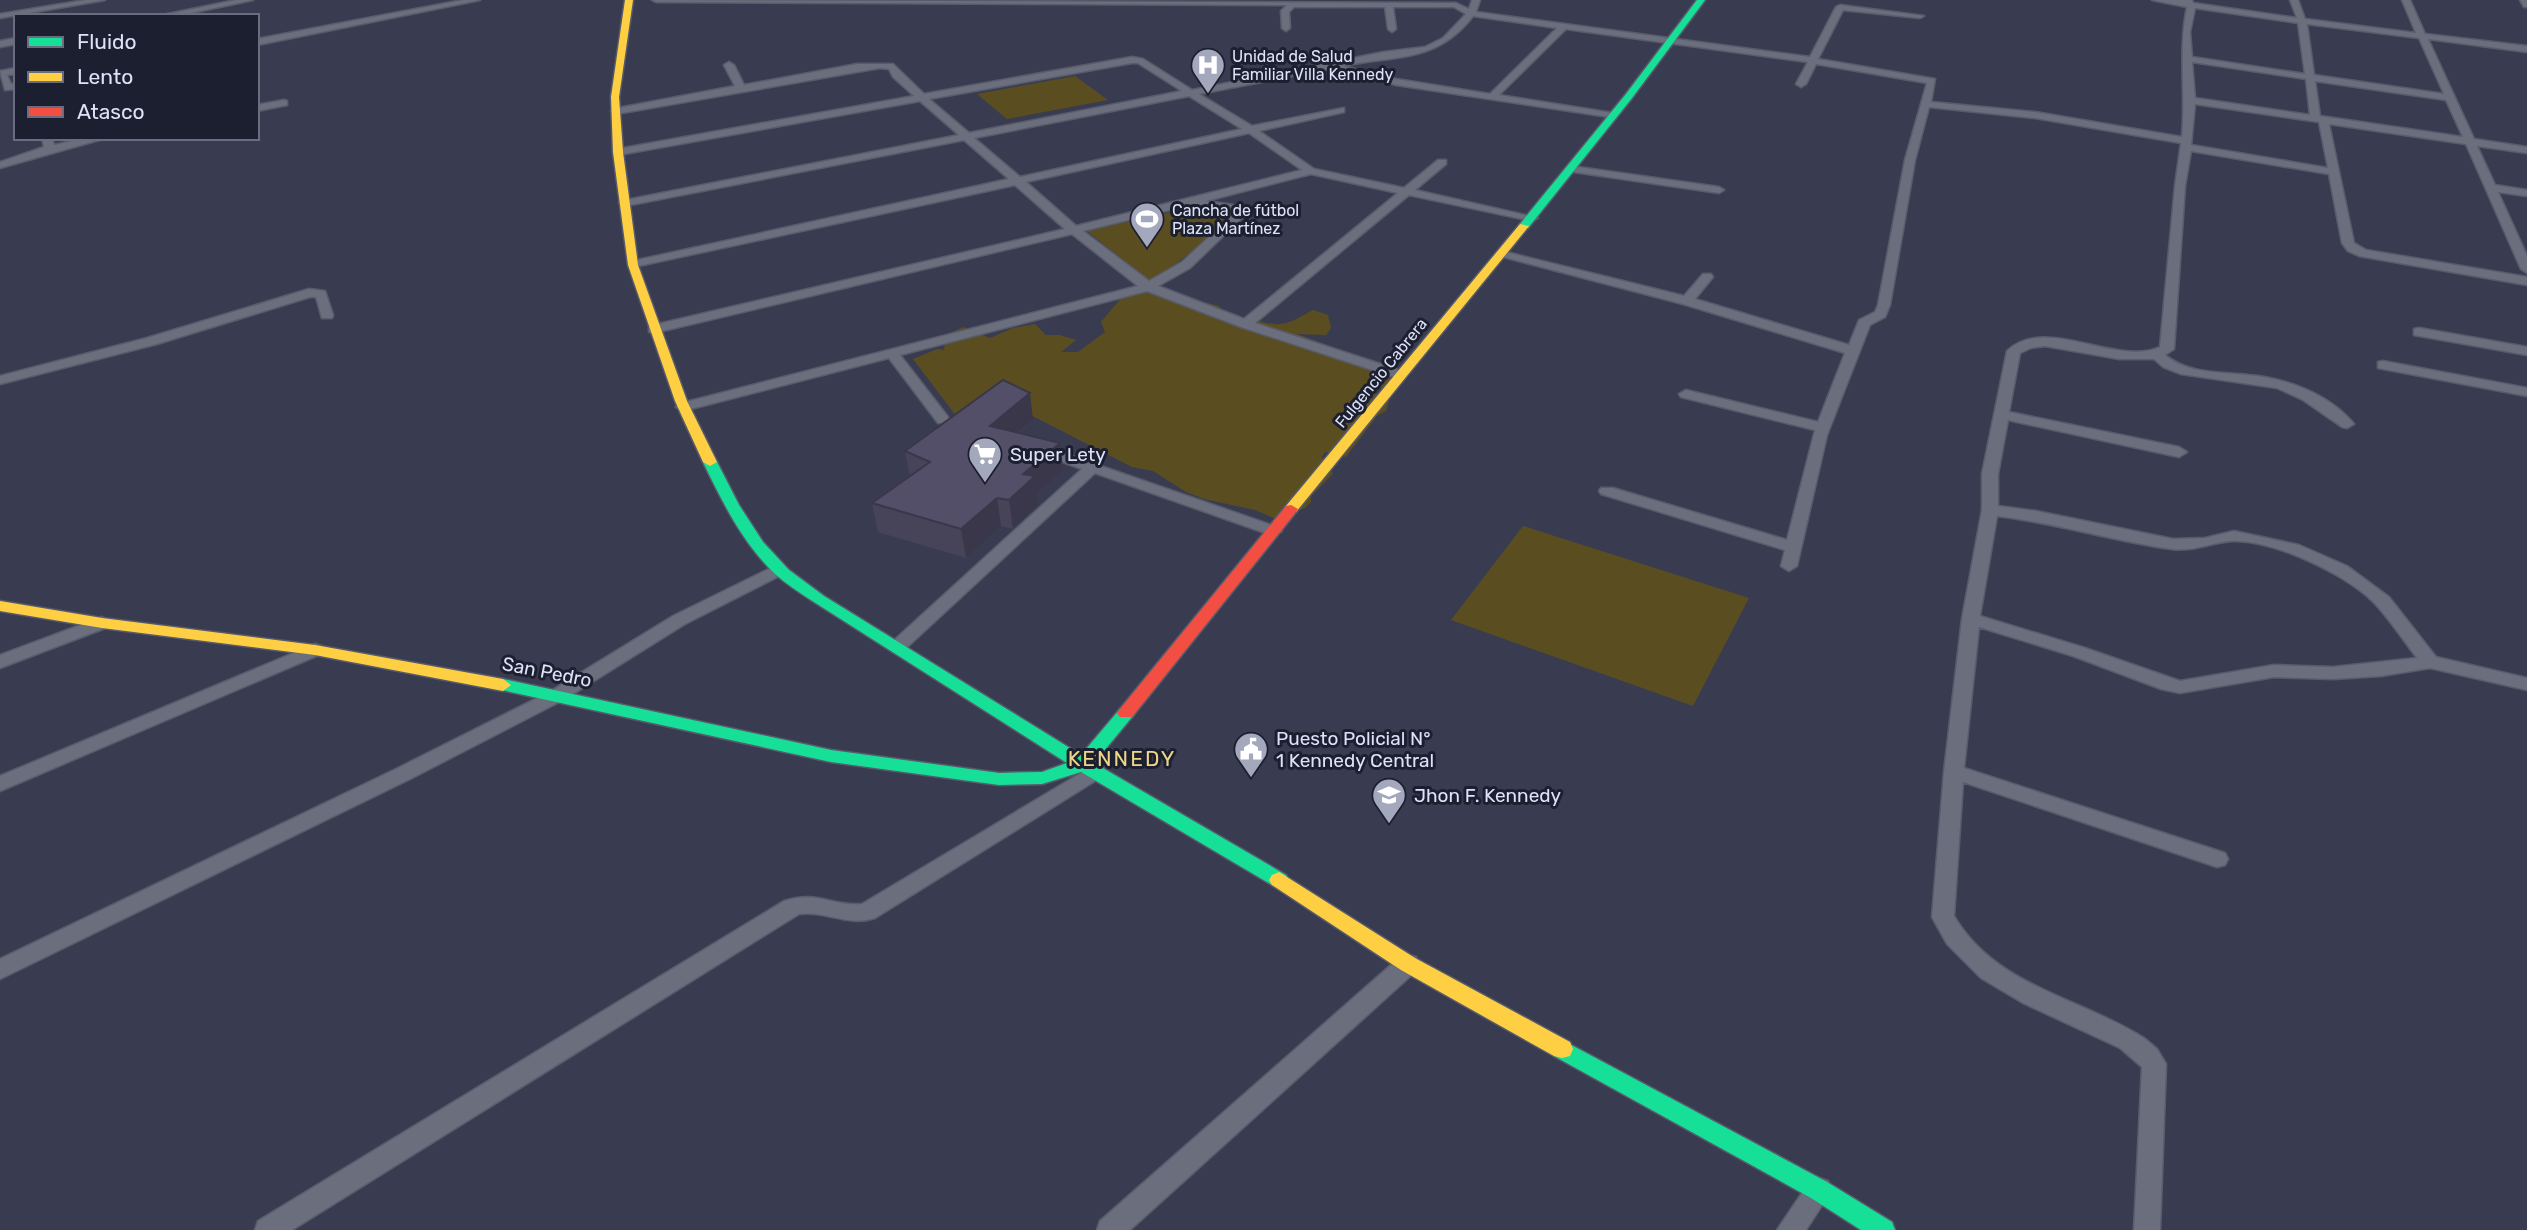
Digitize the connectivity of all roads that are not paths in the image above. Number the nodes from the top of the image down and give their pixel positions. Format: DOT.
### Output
graph roads {
  1 [pos="101,0"];
  2 [pos="249,0"];
  3 [pos="476,0"];
  4 [pos="629,0"];
  5 [pos="656,0"];
  6 [pos="1015,0"];
  7 [pos="1701,0"];
  8 [pos="2156,0"];
  9 [pos="2294,0"];
  10 [pos="2406,0"];
  11 [pos="2524,0"];
  12 [pos="84,1"];
  13 [pos="776,1"];
  14 [pos="1477,1"];
  15 [pos="1247,2"];
  16 [pos="2189,3"];
  17 [pos="206,4"];
  18 [pos="1389,5"];
  19 [pos="2527,5"];
  20 [pos="169,14"];
  21 [pos="1473,14"];
  22 [pos="0,16"];
  23 [pos="1920,16"];
  24 [pos="2302,22"];
  25 [pos="1563,26"];
  26 [pos="1286,28"];
  27 [pos="1392,29"];
  28 [pos="2421,36"];
  29 [pos="259,41"];
  30 [pos="1671,41"];
  31 [pos="2527,49"];
  32 [pos="2188,59"];
  33 [pos="1811,60"];
  34 [pos="729,65"];
  35 [pos="1336,66"];
  36 [pos="1,74"];
  37 [pos="2310,78"];
  38 [pos="1801,84"];
  39 [pos="12,87"];
  40 [pos="742,90"];
  41 [pos="1190,94"];
  42 [pos="1491,98"];
  43 [pos="2450,98"];
  44 [pos="923,99"];
  45 [pos="2190,100"];
  46 [pos="284,103"];
  47 [pos="1924,104"];
  48 [pos="259,108"];
  49 [pos="1341,110"];
  50 [pos="616,111"];
  51 [pos="1613,116"];
  52 [pos="2320,121"];
  53 [pos="1251,130"];
  54 [pos="967,137"];
  55 [pos="84,140"];
  56 [pos="2472,143"];
  57 [pos="49,144"];
  58 [pos="2186,144"];
  59 [pos="2527,150"];
  60 [pos="618,152"];
  61 [pos="1442,162"];
  62 [pos="0,165"];
  63 [pos="1571,169"];
  64 [pos="1311,171"];
  65 [pos="2334,172"];
  66 [pos="1017,182"];
  67 [pos="2491,188"];
  68 [pos="1719,190"];
  69 [pos="1405,192"];
  70 [pos="2527,193"];
  71 [pos="1189,201"];
  72 [pos="625,203"];
  73 [pos="1532,218"];
  74 [pos="1074,230"];
  75 [pos="1502,255"];
  76 [pos="633,265"];
  77 [pos="2527,269"];
  78 [pos="1707,277"];
  79 [pos="2527,281"];
  80 [pos="1149,287"];
  81 [pos="1687,301"];
  82 [pos="327,315"];
  83 [pos="1246,324"];
  84 [pos="654,329"];
  85 [pos="2419,332"];
  86 [pos="1853,351"];
  87 [pos="2527,351"];
  88 [pos="892,353"];
  89 [pos="2158,356"];
  90 [pos="2383,365"];
  91 [pos="1400,375"];
  92 [pos="0,380"];
  93 [pos="2527,392"];
  94 [pos="1685,394"];
  95 [pos="683,407"];
  96 [pos="2000,414"];
  97 [pos="943,421"];
  98 [pos="2347,424"];
  99 [pos="1822,427"];
  100 [pos="1019,443"];
  101 [pos="2179,452"];
  102 [pos="1093,467"];
  103 [pos="1607,491"];
  104 [pos="1990,510"];
  105 [pos="1274,531"];
  106 [pos="1793,547"];
  107 [pos="1789,566"];
  108 [pos="779,569"];
  109 [pos="0,606"];
  110 [pos="1971,619"];
  111 [pos="102,623"];
  112 [pos="897,648"];
  113 [pos="315,650"];
  114 [pos="0,662"];
  115 [pos="2430,662"];
  116 [pos="2527,684"];
  117 [pos="558,695"];
  118 [pos="1089,768"];
  119 [pos="1954,772"];
  120 [pos="0,784"];
  121 [pos="2217,859"];
  122 [pos="1408,964"];
  123 [pos="0,970"];
  124 [pos="1819,1190"];
  125 [pos="268,1230"];
  126 [pos="1110,1230"];
  127 [pos="1790,1230"];
  128 [pos="1883,1230"];
  129 [pos="2147,1230"];
  1 -- 12 [label="street"];
  2 -- 17 [label="street"];
  3 -- 29 [label="street"];
  4 -- 50 [label="main road"];
  5 -- 13 [label="street"];
  6 -- 13 [label="street"];
  6 -- 15 [label="street"];
  7 -- 30 [label="main road, Fulgencio Cabrera"];
  8 -- 16 [label="street"];
  9 -- 24 [label="street"];
  10 -- 28 [label="street"];
  11 -- 19 [label="street"];
  12 -- 22 [label="street"];
  14 -- 15 [label="street"];
  14 -- 21 [label="street"];
  16 -- 24 [label="street"];
  16 -- 32 [label="street"];
  17 -- 20 [label="street"];
  18 -- 21 [label="street"];
  18 -- 26 [label="street"];
  18 -- 27 [label="street"];
  21 -- 25 [label="street"];
  21 -- 35 [label="street"];
  23 -- 33 [label="street"];
  24 -- 28 [label="street"];
  24 -- 37 [label="street"];
  25 -- 30 [label="street"];
  25 -- 42 [label="street"];
  28 -- 31 [label="street"];
  28 -- 43 [label="street"];
  30 -- 33 [label="street"];
  30 -- 51 [label="main road, Fulgencio Cabrera"];
  32 -- 37 [label="street"];
  32 -- 45 [label="street"];
  33 -- 38 [label="street"];
  33 -- 47 [label="street"];
  34 -- 40 [label="street"];
  35 -- 41 [label="street"];
  35 -- 42 [label="street"];
  36 -- 39 [label="street"];
  37 -- 43 [label="street"];
  37 -- 52 [label="street"];
  40 -- 44 [label="street"];
  40 -- 50 [label="street"];
  41 -- 44 [label="street"];
  41 -- 53 [label="street"];
  41 -- 54 [label="street"];
  42 -- 51 [label="street"];
  43 -- 56 [label="street"];
  44 -- 54 [label="street"];
  44 -- 60 [label="street"];
  45 -- 52 [label="street"];
  45 -- 58 [label="street"];
  46 -- 48 [label="street"];
  47 -- 58 [label="street"];
  47 -- 86 [label="street"];
  49 -- 53 [label="street"];
  50 -- 60 [label="main road"];
  51 -- 63 [label="main road, Fulgencio Cabrera"];
  52 -- 56 [label="street"];
  52 -- 65 [label="street"];
  53 -- 64 [label="street"];
  53 -- 66 [label="street"];
  54 -- 66 [label="street"];
  54 -- 72 [label="street"];
  55 -- 57 [label="street"];
  56 -- 59 [label="street"];
  56 -- 67 [label="street"];
  57 -- 62 [label="street"];
  58 -- 65 [label="street"];
  58 -- 89 [label="street"];
  60 -- 72 [label="main road"];
  61 -- 69 [label="street"];
  63 -- 68 [label="street"];
  63 -- 73 [label="main road, Fulgencio Cabrera"];
  64 -- 69 [label="street"];
  64 -- 71 [label="street"];
  65 -- 79 [label="street"];
  66 -- 74 [label="street"];
  66 -- 76 [label="street"];
  67 -- 70 [label="street"];
  67 -- 77 [label="street"];
  69 -- 73 [label="street"];
  69 -- 83 [label="street"];
  71 -- 74 [label="street"];
  71 -- 80 [label="street"];
  72 -- 76 [label="main road"];
  73 -- 75 [label="main road, Fulgencio Cabrera"];
  74 -- 80 [label="street"];
  74 -- 84 [label="street"];
  75 -- 81 [label="street"];
  75 -- 91 [label="main road, Fulgencio Cabrera"];
  76 -- 84 [label="main road"];
  78 -- 81 [label="street"];
  80 -- 83 [label="street"];
  80 -- 88 [label="street"];
  81 -- 86 [label="street"];
  82 -- 92 [label="street"];
  83 -- 91 [label="street"];
  84 -- 95 [label="main road"];
  85 -- 87 [label="street"];
  86 -- 99 [label="street"];
  88 -- 95 [label="street"];
  88 -- 97 [label="street"];
  89 -- 96 [label="street"];
  89 -- 98 [label="street"];
  90 -- 93 [label="street"];
  91 -- 105 [label="main road, Fulgencio Cabrera"];
  94 -- 99 [label="street"];
  95 -- 108 [label="main road"];
  96 -- 101 [label="street"];
  96 -- 104 [label="street"];
  99 -- 106 [label="street"];
  100 -- 102 [label="street"];
  102 -- 105 [label="street"];
  102 -- 112 [label="street"];
  103 -- 106 [label="street"];
  104 -- 110 [label="street"];
  104 -- 115 [label="street"];
  105 -- 118 [label="main road, Fulgencio Cabrera"];
  106 -- 107 [label="street"];
  108 -- 112 [label="main road"];
  108 -- 117 [label="street"];
  109 -- 111 [label="main road, San Pedro"];
  110 -- 115 [label="street"];
  110 -- 119 [label="street"];
  111 -- 113 [label="main road, San Pedro"];
  111 -- 114 [label="street"];
  112 -- 118 [label="main road"];
  113 -- 117 [label="main road, San Pedro"];
  113 -- 120 [label="street"];
  115 -- 116 [label="street"];
  117 -- 118 [label="main road, San Pedro"];
  117 -- 123 [label="street"];
  118 -- 122 [label="main road"];
  118 -- 125 [label="street"];
  119 -- 121 [label="street"];
  119 -- 129 [label="street"];
  122 -- 124 [label="main road"];
  122 -- 126 [label="street"];
  124 -- 127 [label="street"];
  124 -- 128 [label="main road"];
}
